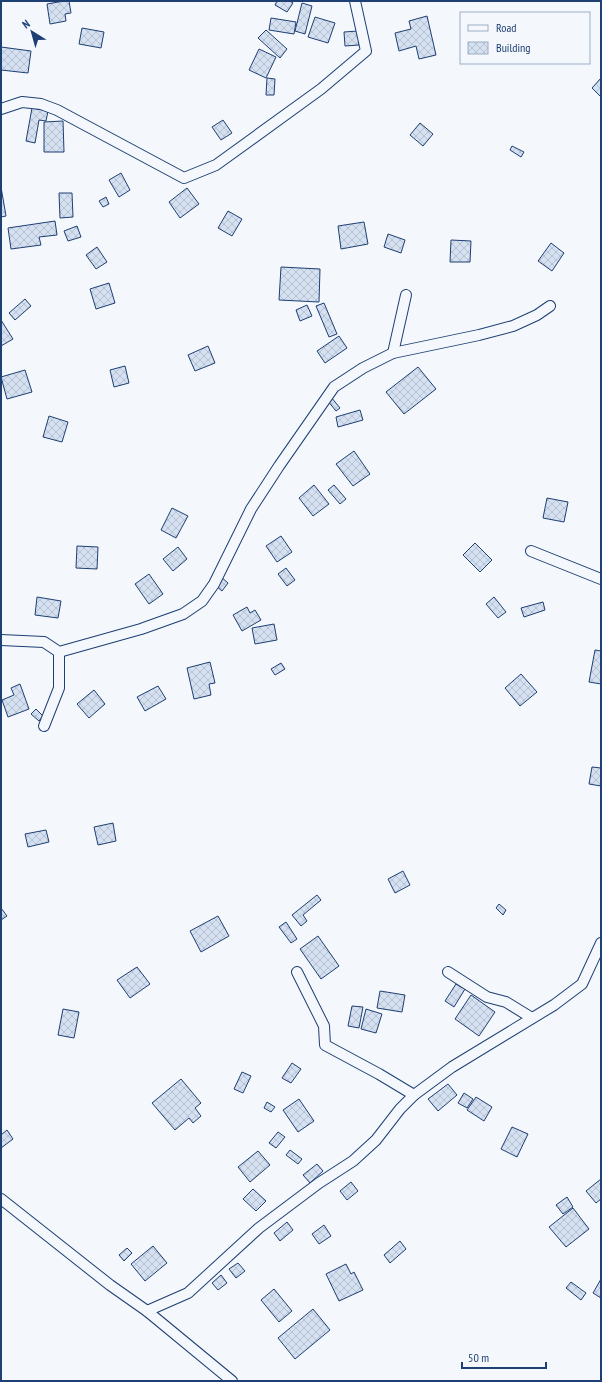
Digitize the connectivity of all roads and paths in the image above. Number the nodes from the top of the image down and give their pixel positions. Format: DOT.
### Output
graph roads {
  1 [pos="355,1"];
  2 [pos="1,109"];
  3 [pos="406,295"];
  4 [pos="550,306"];
  5 [pos="393,353"];
  6 [pos="531,551"];
  7 [pos="601,579"];
  8 [pos="1,640"];
  9 [pos="59,652"];
  10 [pos="44,726"];
  11 [pos="601,943"];
  12 [pos="597,958"];
  13 [pos="297,972"];
  14 [pos="448,972"];
  15 [pos="532,1018"];
  16 [pos="414,1095"];
  17 [pos="1,1199"];
  18 [pos="147,1311"];
  19 [pos="232,1381"];
  1 -- 2 [label="street"];
  3 -- 5 [label="street"];
  4 -- 5 [label="street"];
  5 -- 9 [label="street"];
  6 -- 7 [label="street"];
  8 -- 9 [label="street"];
  9 -- 10 [label="street"];
  11 -- 12 [label="street"];
  12 -- 15 [label="street"];
  13 -- 16 [label="street"];
  14 -- 15 [label="street"];
  15 -- 16 [label="street"];
  16 -- 18 [label="street"];
  17 -- 18 [label="street"];
  18 -- 19 [label="street"];
}
